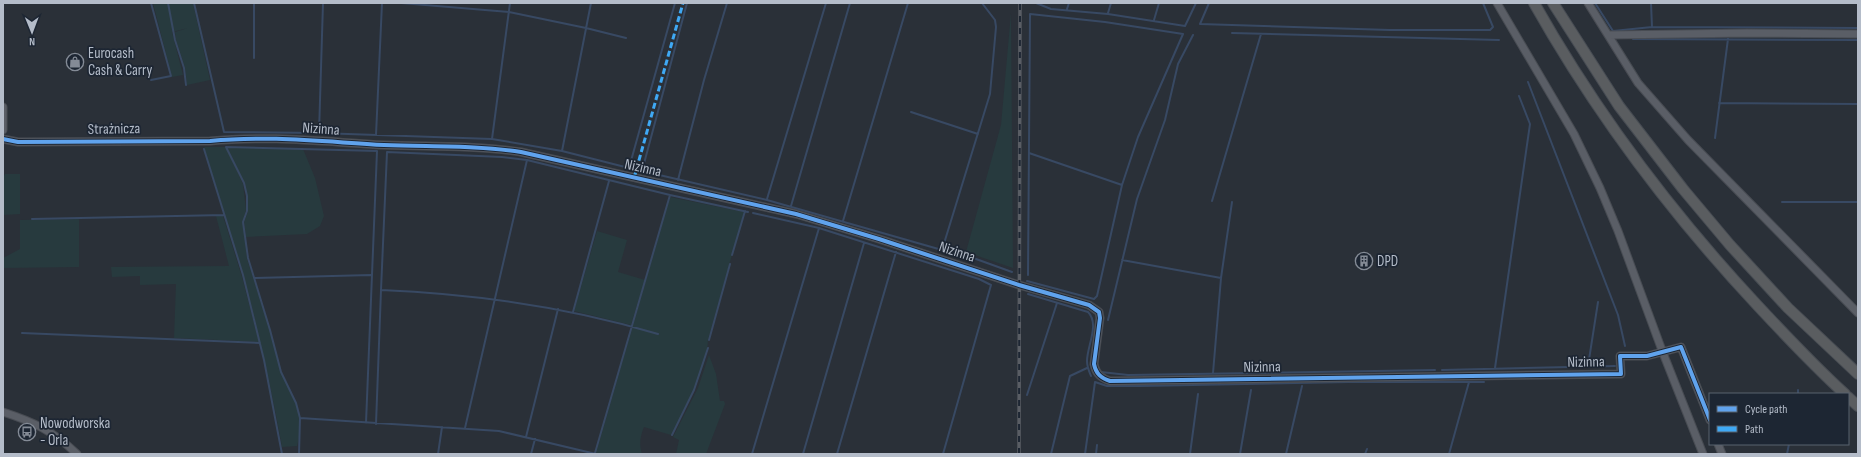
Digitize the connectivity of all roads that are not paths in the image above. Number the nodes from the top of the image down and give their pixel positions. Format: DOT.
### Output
graph roads {
  1 [pos="1497,3"];
  2 [pos="1534,3"];
  3 [pos="1553,3"];
  4 [pos="1588,3"];
  5 [pos="1858,34"];
  6 [pos="1609,35"];
  7 [pos="3,107"];
  8 [pos="3,130"];
  9 [pos="3,139"];
  10 [pos="225,140"];
  11 [pos="1858,313"];
  12 [pos="1663,353"];
  13 [pos="1858,374"];
  14 [pos="1844,393"];
  15 [pos="1849,398"];
  16 [pos="1858,406"];
  17 [pos="3,412"];
  18 [pos="1709,417"];
  19 [pos="77,454"];
  20 [pos="1703,454"];
  1 -- 12 [label="street"];
  2 -- 14 [label="highway"];
  3 -- 13 [label="highway"];
  4 -- 6 [label="street"];
  5 -- 6 [label="street"];
  6 -- 11 [label="street"];
  7 -- 8 [label="street"];
  9 -- 10 [label="street, Strażnicza"];
  10 -- 12 [label="street, Nizinna"];
  12 -- 18 [label="street"];
  12 -- 20 [label="street"];
  15 -- 16 [label="highway"];
  17 -- 19 [label="street"];
}
